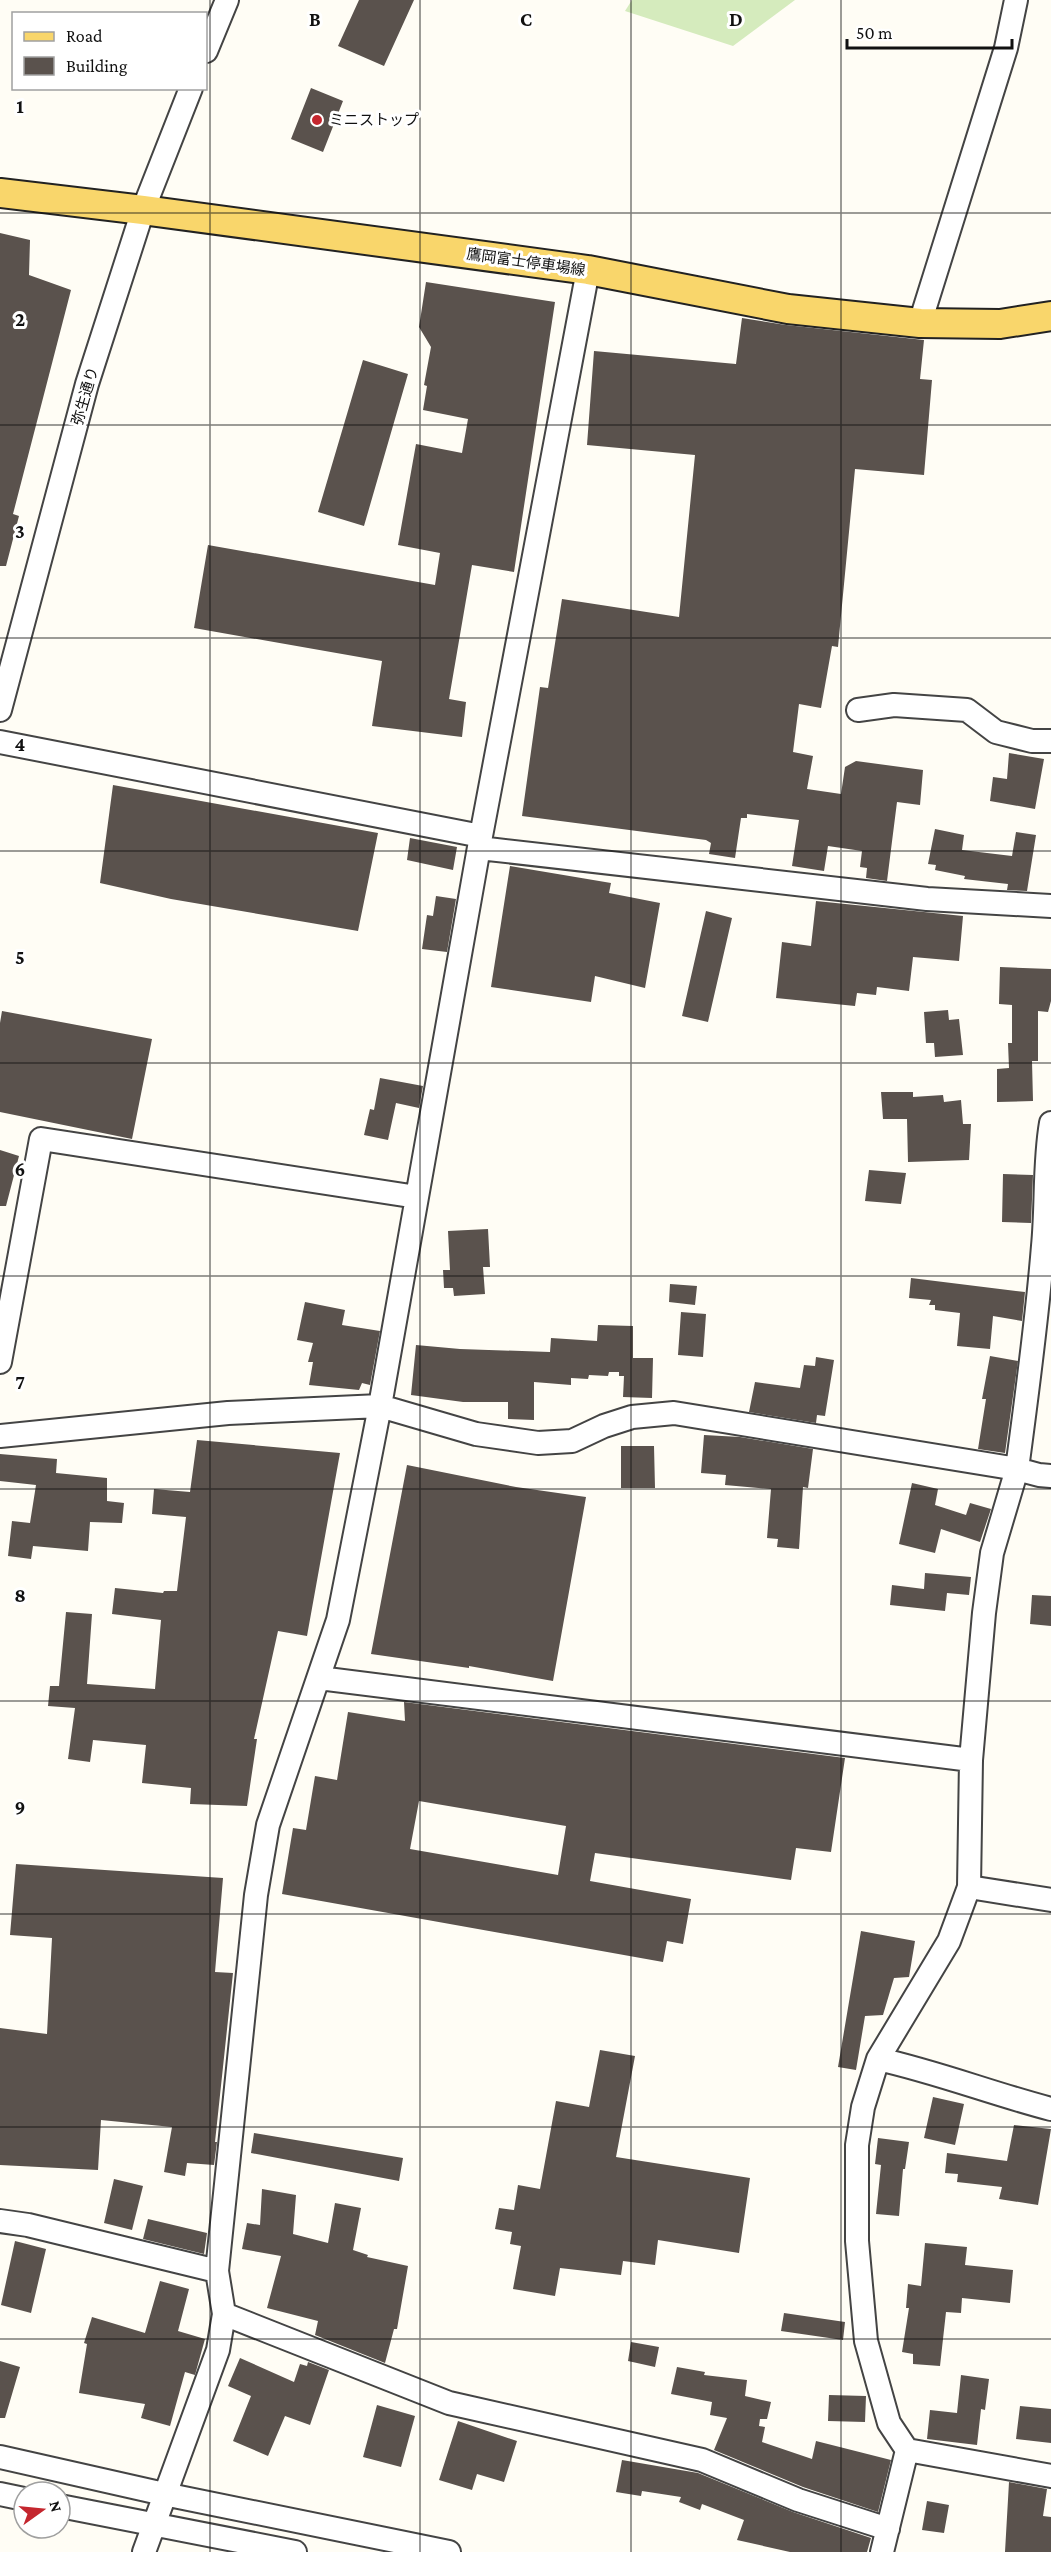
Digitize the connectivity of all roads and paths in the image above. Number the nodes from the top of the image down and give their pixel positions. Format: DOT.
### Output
graph roads {
  1 [pos="227,0"];
  2 [pos="1016,0"];
  3 [pos="207,49"];
  4 [pos="190,90"];
  5 [pos="0,193"];
  6 [pos="143,210"];
  7 [pos="588,270"];
  8 [pos="1051,316"];
  9 [pos="920,322"];
  10 [pos="0,710"];
  11 [pos="858,711"];
  12 [pos="1051,741"];
  13 [pos="0,742"];
  14 [pos="480,842"];
  15 [pos="1051,906"];
  16 [pos="1051,1123"];
  17 [pos="417,1197"];
  18 [pos="0,1362"];
  19 [pos="380,1406"];
  20 [pos="0,1436"];
  21 [pos="1017,1469"];
  22 [pos="1051,1476"];
  23 [pos="320,1678"];
  24 [pos="971,1760"];
  25 [pos="969,1887"];
  26 [pos="1051,1900"];
  27 [pos="878,2059"];
  28 [pos="1051,2109"];
  29 [pos="0,2221"];
  30 [pos="217,2271"];
  31 [pos="224,2314"];
  32 [pos="907,2450"];
  33 [pos="0,2457"];
  34 [pos="1051,2476"];
  35 [pos="164,2494"];
  36 [pos="72,2508"];
  37 [pos="153,2525"];
  38 [pos="888,2529"];
  39 [pos="144,2552"];
  40 [pos="295,2552"];
  41 [pos="449,2552"];
  42 [pos="882,2552"];
  1 -- 3 [label="street"];
  2 -- 9 [label="street"];
  4 -- 6 [label="street, 弥生通り"];
  5 -- 6 [label="main road, 鷹岡富士停車場線"];
  6 -- 7 [label="main road, 鷹岡富士停車場線"];
  6 -- 10 [label="street, 弥生通り"];
  7 -- 9 [label="main road, 鷹岡富士停車場線"];
  7 -- 14 [label="street"];
  8 -- 9 [label="main road, 鷹岡富士停車場線"];
  11 -- 12 [label="street"];
  13 -- 14 [label="street"];
  14 -- 15 [label="street"];
  14 -- 17 [label="street"];
  16 -- 21 [label="street"];
  17 -- 18 [label="street"];
  17 -- 19 [label="street"];
  19 -- 20 [label="street"];
  19 -- 21 [label="street"];
  19 -- 23 [label="street"];
  21 -- 22 [label="street"];
  21 -- 24 [label="street"];
  23 -- 24 [label="street"];
  23 -- 30 [label="street"];
  24 -- 25 [label="street"];
  25 -- 26 [label="street"];
  25 -- 27 [label="street"];
  27 -- 28 [label="street"];
  27 -- 32 [label="street"];
  29 -- 30 [label="street"];
  30 -- 31 [label="street"];
  31 -- 35 [label="street"];
  31 -- 38 [label="street"];
  32 -- 34 [label="street"];
  32 -- 38 [label="street"];
  33 -- 35 [label="street"];
  35 -- 37 [label="street"];
  35 -- 41 [label="street"];
  36 -- 37 [label="street"];
  37 -- 39 [label="street"];
  37 -- 40 [label="street"];
  38 -- 42 [label="street"];
}
